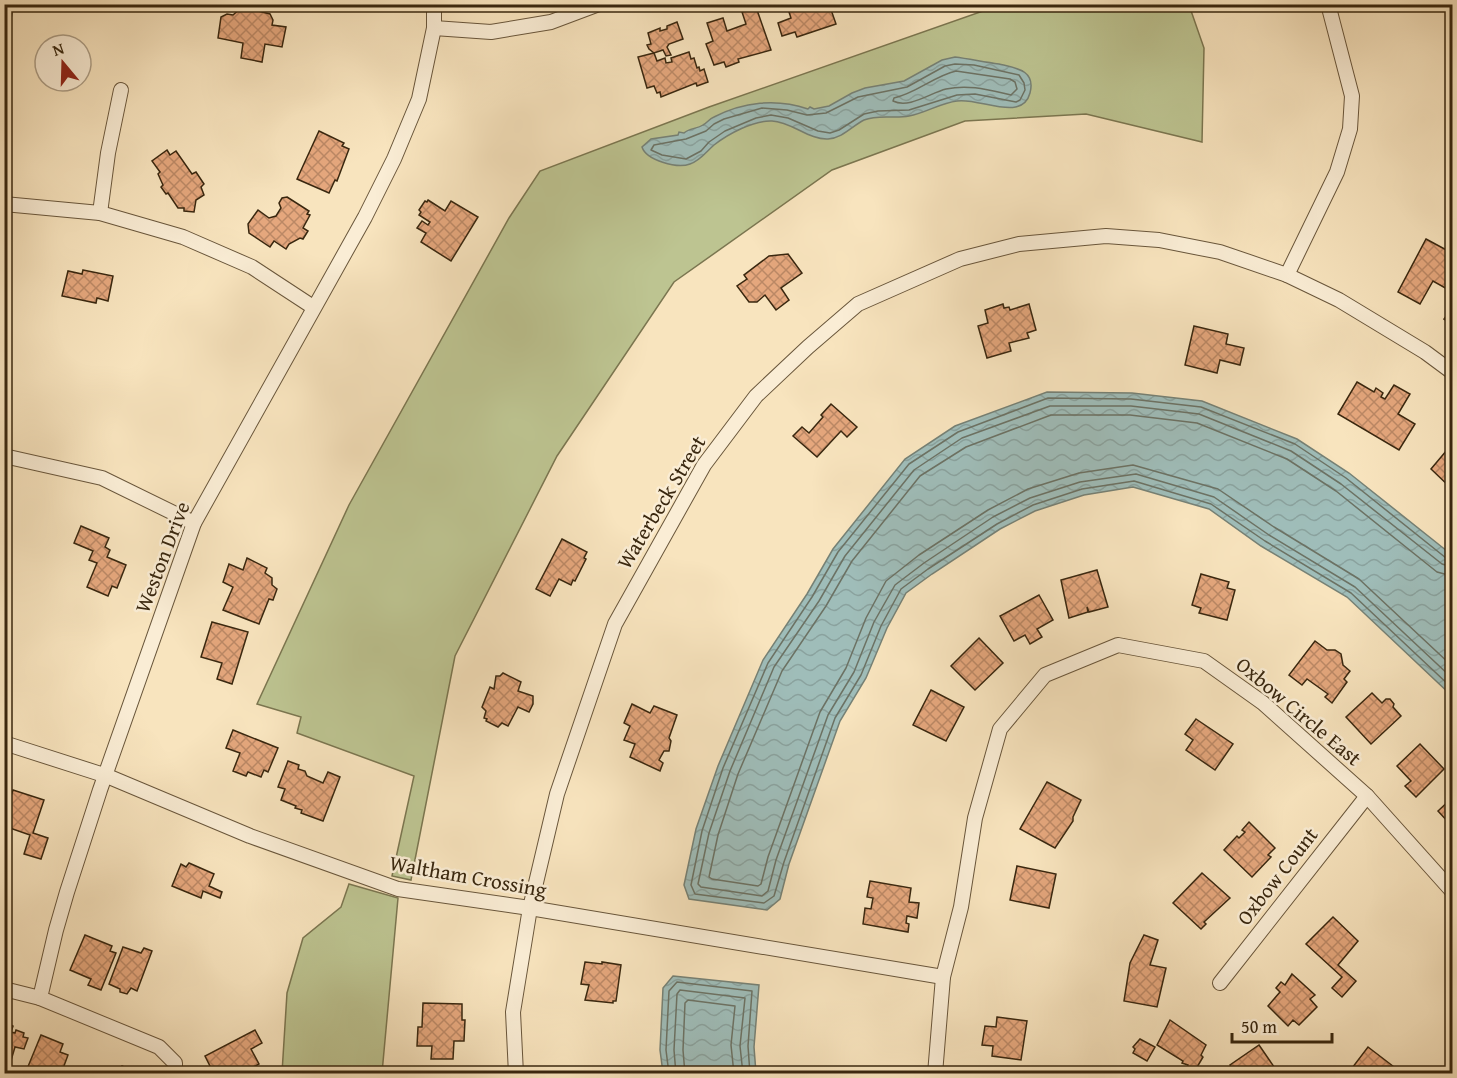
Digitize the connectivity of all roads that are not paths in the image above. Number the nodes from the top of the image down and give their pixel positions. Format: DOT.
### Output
graph roads {
  1 [pos="434,4"];
  2 [pos="599,4"];
  3 [pos="1328,4"];
  4 [pos="434,28"];
  5 [pos="121,90"];
  6 [pos="4,204"];
  7 [pos="100,213"];
  8 [pos="1287,275"];
  9 [pos="313,307"];
  10 [pos="1452,372"];
  11 [pos="4,456"];
  12 [pos="194,523"];
  13 [pos="4,743"];
  14 [pos="107,776"];
  15 [pos="1367,796"];
  16 [pos="1452,891"];
  17 [pos="530,908"];
  18 [pos="944,977"];
  19 [pos="1220,983"];
  20 [pos="4,989"];
  21 [pos="40,999"];
  22 [pos="175,1074"];
  23 [pos="516,1074"];
  24 [pos="935,1074"];
  1 -- 4 [label="street, Weston Drive"];
  2 -- 4 [label="street"];
  3 -- 8 [label="street"];
  4 -- 9 [label="street, Weston Drive"];
  5 -- 7 [label="street"];
  6 -- 7 [label="street"];
  7 -- 9 [label="street"];
  8 -- 10 [label="street, Waterbeck Street"];
  8 -- 17 [label="street, Waterbeck Street"];
  9 -- 12 [label="street, Weston Drive"];
  11 -- 12 [label="street"];
  12 -- 14 [label="street, Weston Drive"];
  13 -- 14 [label="street, Waltham Crossing"];
  14 -- 17 [label="street, Waltham Crossing"];
  14 -- 21 [label="street, Weston Drive"];
  15 -- 16 [label="street, Oxbow Circle East"];
  15 -- 18 [label="street, Oxbow Circle East"];
  15 -- 19 [label="street, Oxbow Count"];
  17 -- 18 [label="street, Waltham Crossing"];
  17 -- 23 [label="street, Waterbeck Street"];
  18 -- 24 [label="street, Oxbow Circle East"];
  20 -- 21 [label="street"];
  21 -- 22 [label="street"];
}
